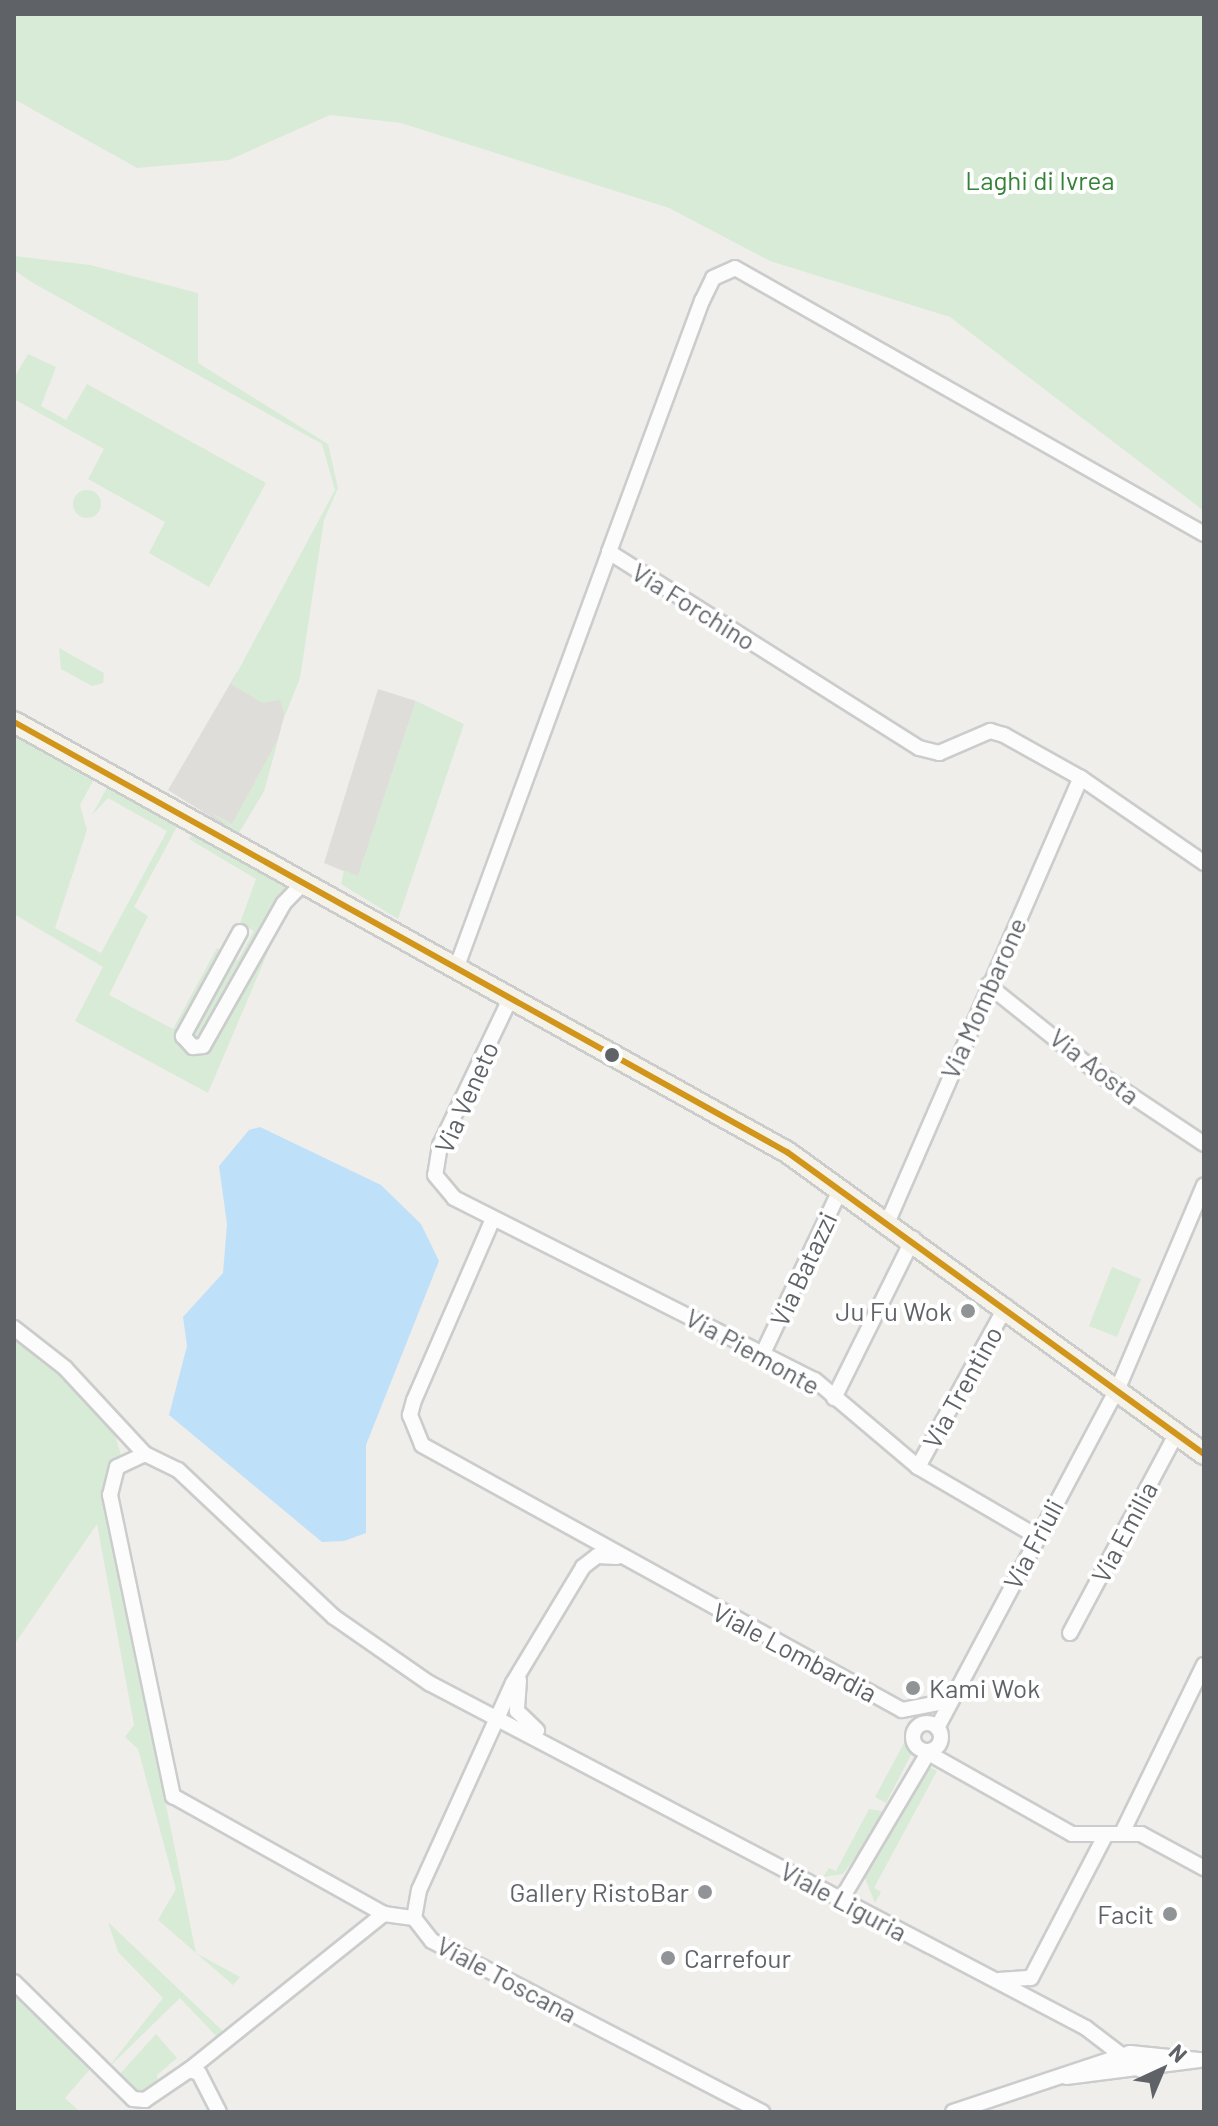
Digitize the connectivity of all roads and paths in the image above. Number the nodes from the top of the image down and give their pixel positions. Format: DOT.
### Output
graph roads {
  1 [pos="1204,534"];
  2 [pos="609,552"];
  3 [pos="14,722"];
  4 [pos="1081,778"];
  5 [pos="1204,863"];
  6 [pos="304,882"];
  7 [pos="240,932"];
  8 [pos="457,966"];
  9 [pos="988,985"];
  10 [pos="511,997"];
  11 [pos="1204,1144"];
  12 [pos="1204,1185"];
  13 [pos="841,1188"];
  14 [pos="492,1221"];
  15 [pos="888,1221"];
  16 [pos="913,1239"];
  17 [pos="1006,1306"];
  18 [pos="14,1328"];
  19 [pos="764,1351"];
  20 [pos="1118,1388"];
  21 [pos="834,1398"];
  22 [pos="1178,1431"];
  23 [pos="145,1454"];
  24 [pos="1204,1454"];
  25 [pos="918,1467"];
  26 [pos="565,1526"];
  27 [pos="1036,1536"];
  28 [pos="621,1558"];
  29 [pos="583,1567"];
  30 [pos="1070,1633"];
  31 [pos="1204,1665"];
  32 [pos="521,1672"];
  33 [pos="949,1701"];
  34 [pos="495,1719"];
  35 [pos="927,1720"];
  36 [pos="544,1738"];
  37 [pos="928,1755"];
  38 [pos="1122,1833"];
  39 [pos="1104,1838"];
  40 [pos="1204,1868"];
  41 [pos="841,1900"];
  42 [pos="384,1914"];
  43 [pos="414,1918"];
  44 [pos="987,1978"];
  45 [pos="14,1982"];
  46 [pos="1086,2028"];
  47 [pos="1124,2056"];
  48 [pos="1202,2059"];
  49 [pos="1098,2066"];
  50 [pos="1141,2070"];
  51 [pos="185,2071"];
  52 [pos="1066,2077"];
  53 [pos="219,2112"];
  54 [pos="762,2112"];
  55 [pos="953,2112"];
  1 -- 2 [label="street"];
  2 -- 4 [label="street, Via Forchino"];
  2 -- 8 [label="street, Via Forchino"];
  3 -- 6 [label="main road"];
  4 -- 5 [label="street"];
  4 -- 9 [label="street, Via Mombarone"];
  6 -- 7 [label="street"];
  6 -- 8 [label="main road"];
  8 -- 10 [label="main road"];
  9 -- 11 [label="street, Via Aosta"];
  9 -- 15 [label="street, Via Mombarone"];
  10 -- 13 [label="main road"];
  10 -- 14 [label="street, Via Veneto"];
  12 -- 20 [label="street, Via Friuli"];
  13 -- 15 [label="main road"];
  13 -- 19 [label="street, Via Batazzi"];
  14 -- 19 [label="street, Via Piemonte"];
  14 -- 26 [label="street, Viale Lombardia"];
  15 -- 16 [label="main road"];
  16 -- 17 [label="main road"];
  16 -- 21 [label="street"];
  17 -- 20 [label="main road"];
  17 -- 25 [label="street, Via Trentino"];
  18 -- 23 [label="street"];
  19 -- 21 [label="street, Via Piemonte"];
  20 -- 22 [label="main road"];
  20 -- 27 [label="street, Via Friuli"];
  21 -- 25 [label="street, Via Piemonte"];
  22 -- 24 [label="main road"];
  22 -- 30 [label="street, Via Emilia"];
  23 -- 34 [label="street"];
  23 -- 42 [label="street"];
  25 -- 27 [label="street, Via Piemonte"];
  26 -- 28 [label="street, Viale Lombardia"];
  26 -- 29 [label="street"];
  27 -- 33 [label="street, Via Friuli"];
  28 -- 29 [label="street"];
  28 -- 35 [label="street, Viale Lombardia"];
  29 -- 32 [label="street, Viale Toscana"];
  31 -- 38 [label="street"];
  32 -- 34 [label="street, Viale Toscana"];
  32 -- 36 [label="street"];
  33 -- 35 [label="street"];
  33 -- 35 [label="street, Via Friuli"];
  34 -- 36 [label="street"];
  34 -- 43 [label="street, Viale Toscana"];
  35 -- 37 [label="street, Via Friuli"];
  36 -- 41 [label="street, Viale Liguria"];
  37 -- 39 [label="street"];
  37 -- 41 [label="street"];
  38 -- 39 [label="street"];
  38 -- 40 [label="street"];
  39 -- 44 [label="street"];
  41 -- 44 [label="street, Viale Liguria"];
  42 -- 43 [label="street"];
  42 -- 51 [label="street"];
  43 -- 54 [label="street, Viale Toscana"];
  44 -- 46 [label="street, Viale Liguria"];
  45 -- 51 [label="street"];
  46 -- 47 [label="street, Viale Liguria"];
  46 -- 49 [label="street"];
  47 -- 48 [label="street"];
  47 -- 49 [label="street"];
  47 -- 50 [label="street, Viale Liguria"];
  48 -- 50 [label="street"];
  49 -- 52 [label="street"];
  50 -- 52 [label="street"];
  51 -- 53 [label="street"];
  52 -- 55 [label="street"];
}
